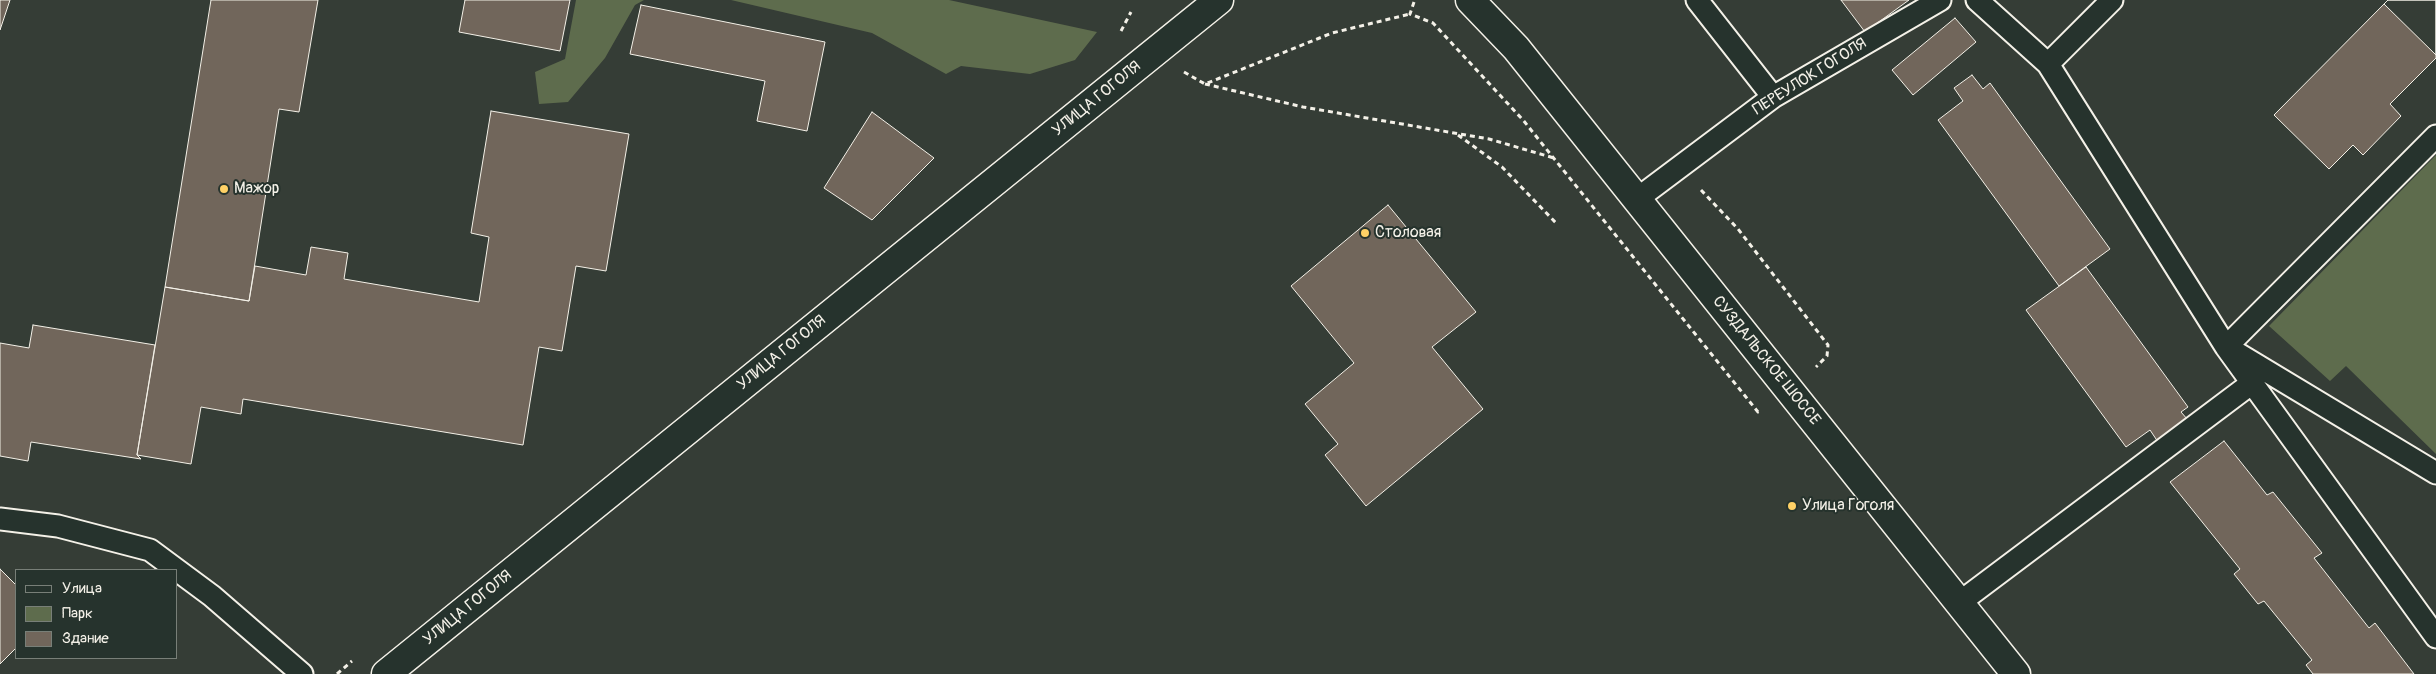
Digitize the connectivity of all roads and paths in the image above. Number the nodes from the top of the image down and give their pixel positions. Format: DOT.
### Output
graph roads {
  1 [pos="1197,0"];
  2 [pos="1219,0"];
  3 [pos="1470,0"];
  4 [pos="1490,0"];
  5 [pos="1697,0"];
  6 [pos="1940,0"];
  7 [pos="1977,0"];
  8 [pos="2112,0"];
  9 [pos="1414,2"];
  10 [pos="1131,12"];
  11 [pos="1410,14"];
  12 [pos="1179,33"];
  13 [pos="1119,36"];
  14 [pos="1516,48"];
  15 [pos="2048,64"];
  16 [pos="1182,72"];
  17 [pos="1206,84"];
  18 [pos="1772,96"];
  19 [pos="1455,133"];
  20 [pos="2436,136"];
  21 [pos="1554,158"];
  22 [pos="1680,167"];
  23 [pos="1636,199"];
  24 [pos="1556,223"];
  25 [pos="2226,347"];
  26 [pos="1814,368"];
  27 [pos="2252,383"];
  28 [pos="1763,408"];
  29 [pos="2436,473"];
  30 [pos="0,519"];
  31 [pos="176,569"];
  32 [pos="178,571"];
  33 [pos="1959,603"];
  34 [pos="2436,637"];
  35 [pos="302,674"];
  36 [pos="386,674"];
  37 [pos="2016,674"];
  1 -- 12 [label="street, УЛИЦА ГОГОЛЯ"];
  2 -- 12 [label="street, УЛИЦА ГОГОЛЯ"];
  3 -- 14 [label="street, СУЗДАЛЬСКОЕ ШОССЕ"];
  4 -- 14 [label="street, СУЗДАЛЬСКОЕ ШОССЕ"];
  5 -- 18 [label="lane"];
  6 -- 18 [label="lane, ПЕРЕУЛОК ГОГОЛЯ"];
  7 -- 15 [label="lane"];
  8 -- 15 [label="lane"];
  9 -- 11 [label="path"];
  10 -- 13 [label="path"];
  11 -- 17 [label="path"];
  11 -- 21 [label="path"];
  12 -- 36 [label="street, УЛИЦА ГОГОЛЯ"];
  14 -- 23 [label="street, СУЗДАЛЬСКОЕ ШОССЕ"];
  15 -- 25 [label="lane"];
  16 -- 17 [label="path"];
  17 -- 19 [label="path"];
  18 -- 22 [label="lane, ПЕРЕУЛОК ГОГОЛЯ"];
  19 -- 21 [label="path"];
  19 -- 24 [label="path"];
  20 -- 25 [label="lane"];
  21 -- 28 [label="path"];
  22 -- 23 [label="lane, ПЕРЕУЛОК ГОГОЛЯ"];
  22 -- 26 [label="path"];
  23 -- 33 [label="street, СУЗДАЛЬСКОЕ ШОССЕ"];
  25 -- 27 [label="lane"];
  25 -- 29 [label="lane"];
  27 -- 33 [label="lane"];
  27 -- 34 [label="lane"];
  30 -- 31 [label="lane"];
  32 -- 35 [label="lane"];
  33 -- 37 [label="street, СУЗДАЛЬСКОЕ ШОССЕ"];
}
